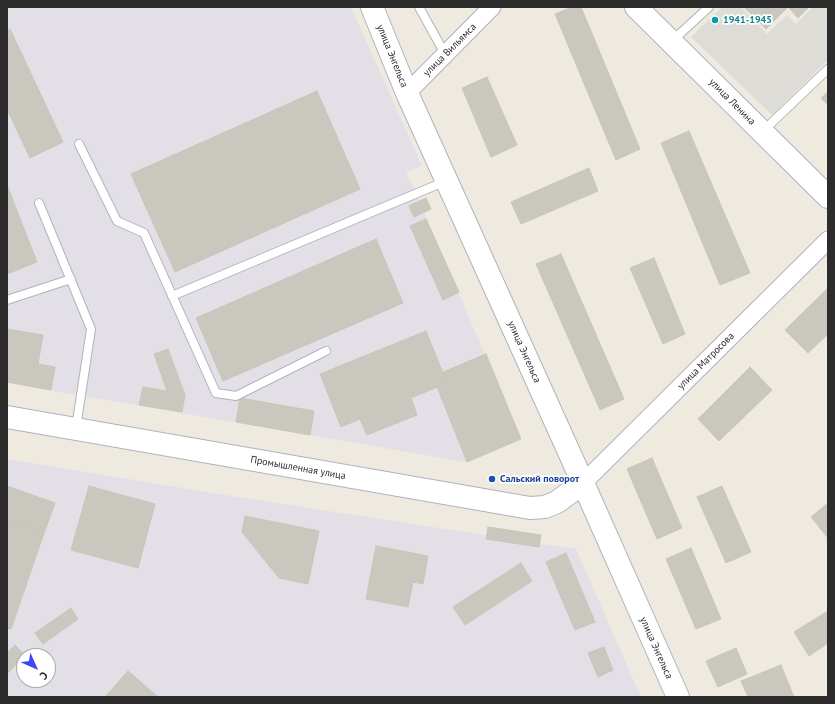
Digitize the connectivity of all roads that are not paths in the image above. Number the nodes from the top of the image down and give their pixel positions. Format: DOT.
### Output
graph roads {
  1 [pos="372,7"];
  2 [pos="418,7"];
  3 [pos="492,7"];
  4 [pos="636,7"];
  5 [pos="709,7"];
  6 [pos="671,42"];
  7 [pos="445,54"];
  8 [pos="828,69"];
  9 [pos="407,93"];
  10 [pos="762,132"];
  11 [pos="79,144"];
  12 [pos="447,181"];
  13 [pos="828,197"];
  14 [pos="39,202"];
  15 [pos="828,240"];
  16 [pos="71,279"];
  17 [pos="172,296"];
  18 [pos="7,300"];
  19 [pos="326,351"];
  20 [pos="7,417"];
  21 [pos="76,429"];
  22 [pos="583,482"];
  23 [pos="678,697"];
  1 -- 9 [label="street, улица Энгельса"];
  2 -- 7 [label="lane"];
  3 -- 7 [label="street, улица Вильямса"];
  4 -- 6 [label="street, улица Ленина"];
  5 -- 6 [label="lane"];
  6 -- 10 [label="street, улица Ленина"];
  7 -- 9 [label="street, улица Вильямса"];
  8 -- 10 [label="lane"];
  9 -- 12 [label="street, улица Энгельса"];
  10 -- 13 [label="street, улица Ленина"];
  11 -- 17 [label="lane"];
  12 -- 17 [label="lane"];
  12 -- 22 [label="street, улица Энгельса"];
  14 -- 16 [label="lane"];
  15 -- 22 [label="street, улица Матросова"];
  16 -- 18 [label="lane"];
  16 -- 21 [label="lane"];
  17 -- 19 [label="lane"];
  20 -- 21 [label="street, Промышленная улица"];
  21 -- 22 [label="street, Промышленная улица"];
  22 -- 23 [label="street, улица Энгельса"];
}
